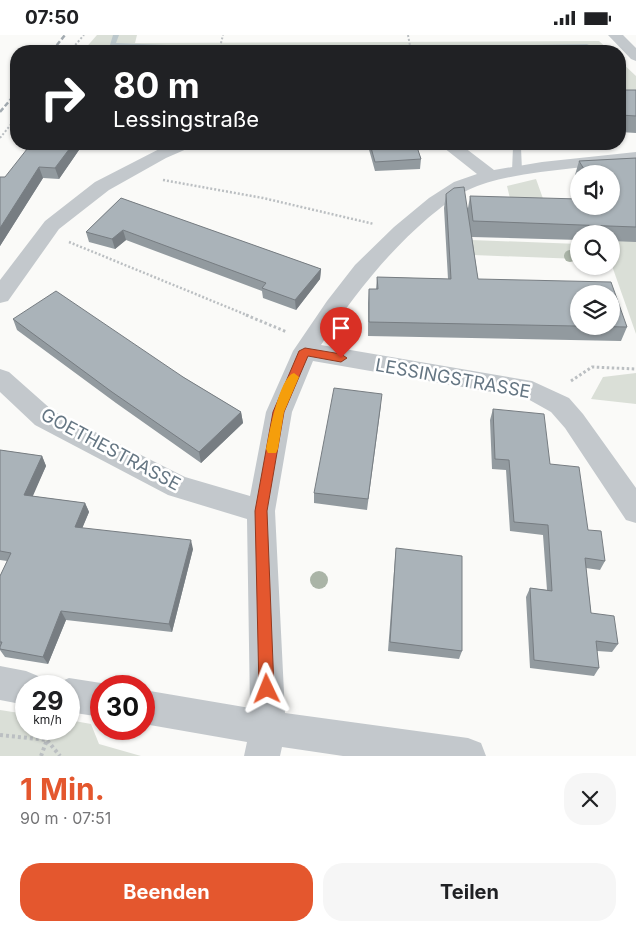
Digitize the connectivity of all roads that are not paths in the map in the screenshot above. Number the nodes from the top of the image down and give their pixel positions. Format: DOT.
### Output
graph roads {
  1 [pos="625,41"];
  2 [pos="636,56"];
  3 [pos="171,150"];
  4 [pos="458,150"];
  5 [pos="517,150"];
  6 [pos="636,157"];
  7 [pos="518,171"];
  8 [pos="490,176"];
  9 [pos="0,296"];
  10 [pos="308,347"];
  11 [pos="0,378"];
  12 [pos="261,511"];
  13 [pos="636,511"];
  14 [pos="0,683"];
  15 [pos="15,686"];
  16 [pos="155,710"];
  17 [pos="265,742"];
  18 [pos="468,756"];
  1 -- 2 [label="street"];
  3 -- 9 [label="street"];
  4 -- 8 [label="street"];
  5 -- 7 [label="lane"];
  6 -- 7 [label="street"];
  7 -- 8 [label="street"];
  8 -- 10 [label="street"];
  10 -- 12 [label="street"];
  10 -- 13 [label="street, LESSINGSTRASSE"];
  11 -- 12 [label="street, GOETHESTRASSE"];
  12 -- 17 [label="street"];
  14 -- 15 [label="street"];
  16 -- 17 [label="street"];
  17 -- 18 [label="street"];
}
